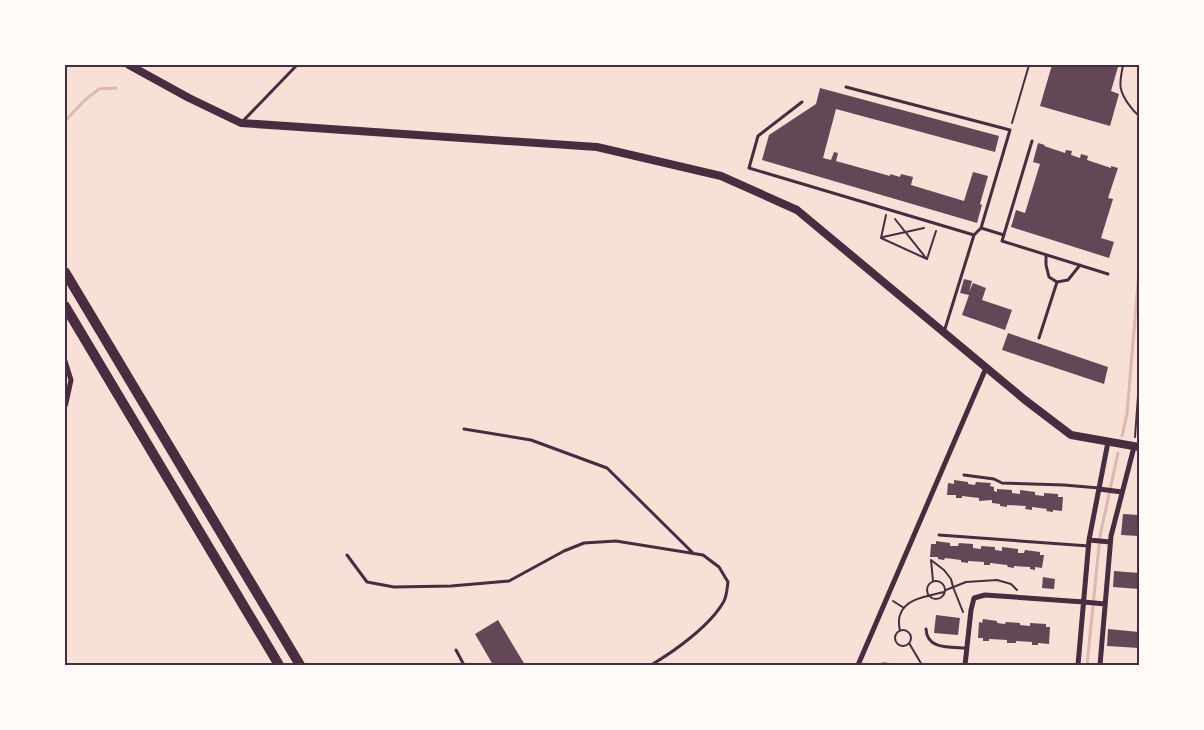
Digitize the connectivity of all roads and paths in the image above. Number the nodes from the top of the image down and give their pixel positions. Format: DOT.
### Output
graph roads {
  1 [pos="128,65"];
  2 [pos="297,65"];
  3 [pos="1029,65"];
  4 [pos="1123,65"];
  5 [pos="846,87"];
  6 [pos="802,102"];
  7 [pos="1139,116"];
  8 [pos="241,123"];
  9 [pos="1010,130"];
  10 [pos="1032,142"];
  11 [pos="887,209"];
  12 [pos="939,224"];
  13 [pos="981,228"];
  14 [pos="906,232"];
  15 [pos="974,235"];
  16 [pos="1004,235"];
  17 [pos="881,238"];
  18 [pos="1046,255"];
  19 [pos="927,259"];
  20 [pos="1080,265"];
  21 [pos="65,272"];
  22 [pos="1108,274"];
  23 [pos="1056,282"];
  24 [pos="65,306"];
  25 [pos="944,333"];
  26 [pos="1039,338"];
  27 [pos="65,361"];
  28 [pos="986,368"];
  29 [pos="1139,382"];
  30 [pos="65,406"];
  31 [pos="464,429"];
  32 [pos="1108,442"];
  33 [pos="1136,447"];
  34 [pos="964,475"];
  35 [pos="1099,488"];
  36 [pos="1122,492"];
  37 [pos="939,535"];
  38 [pos="1110,542"];
  39 [pos="1089,543"];
  40 [pos="694,554"];
  41 [pos="347,555"];
  42 [pos="933,581"];
  43 [pos="953,587"];
  44 [pos="944,592"];
  45 [pos="930,596"];
  46 [pos="888,597"];
  47 [pos="1019,597"];
  48 [pos="1084,602"];
  49 [pos="1105,604"];
  50 [pos="904,608"];
  51 [pos="926,628"];
  52 [pos="969,628"];
  53 [pos="900,631"];
  54 [pos="909,643"];
  55 [pos="966,648"];
  56 [pos="456,650"];
  57 [pos="883,664"];
  58 [pos="279,665"];
  59 [pos="300,665"];
  60 [pos="464,665"];
  61 [pos="651,665"];
  62 [pos="858,665"];
  63 [pos="896,665"];
  64 [pos="922,665"];
  65 [pos="965,665"];
  66 [pos="1078,665"];
  67 [pos="1100,665"];
  1 -- 8 [label="street"];
  2 -- 8 [label="lane"];
  3 -- 9 [label="path"];
  4 -- 7 [label="path"];
  5 -- 9 [label="lane"];
  6 -- 11 [label="lane"];
  8 -- 25 [label="street"];
  9 -- 13 [label="lane"];
  10 -- 16 [label="lane"];
  11 -- 12 [label="lane"];
  11 -- 14 [label="path"];
  11 -- 17 [label="path"];
  12 -- 14 [label="path"];
  12 -- 15 [label="lane"];
  12 -- 19 [label="path"];
  13 -- 15 [label="lane"];
  13 -- 16 [label="lane"];
  14 -- 17 [label="path"];
  14 -- 19 [label="path"];
  15 -- 25 [label="lane"];
  16 -- 18 [label="lane"];
  17 -- 19 [label="path"];
  18 -- 20 [label="lane"];
  18 -- 23 [label="lane"];
  20 -- 22 [label="lane"];
  20 -- 23 [label="lane"];
  21 -- 59 [label="highway"];
  23 -- 26 [label="lane"];
  24 -- 58 [label="highway"];
  25 -- 28 [label="street"];
  27 -- 30 [label="street"];
  28 -- 32 [label="street"];
  28 -- 46 [label="street"];
  29 -- 33 [label="path"];
  31 -- 40 [label="lane"];
  32 -- 33 [label="street"];
  32 -- 35 [label="street"];
  33 -- 36 [label="street"];
  34 -- 35 [label="lane"];
  35 -- 36 [label="street"];
  35 -- 39 [label="street"];
  36 -- 38 [label="street"];
  37 -- 39 [label="lane"];
  38 -- 39 [label="street"];
  38 -- 49 [label="street"];
  39 -- 48 [label="street"];
  40 -- 41 [label="lane"];
  40 -- 61 [label="lane"];
  42 -- 43 [label="path"];
  42 -- 44 [label="path"];
  42 -- 45 [label="path"];
  43 -- 44 [label="path"];
  43 -- 47 [label="path"];
  43 -- 52 [label="path"];
  44 -- 45 [label="path"];
  45 -- 50 [label="path"];
  46 -- 50 [label="path"];
  46 -- 62 [label="street"];
  47 -- 48 [label="street"];
  47 -- 52 [label="street"];
  48 -- 49 [label="street"];
  48 -- 66 [label="street"];
  49 -- 67 [label="street"];
  50 -- 53 [label="path"];
  51 -- 55 [label="lane"];
  52 -- 55 [label="street"];
  53 -- 54 [label="path"];
  53 -- 54 [label="path"];
  54 -- 64 [label="path"];
  55 -- 65 [label="street"];
  56 -- 60 [label="lane"];
  57 -- 63 [label="lane"];
}
